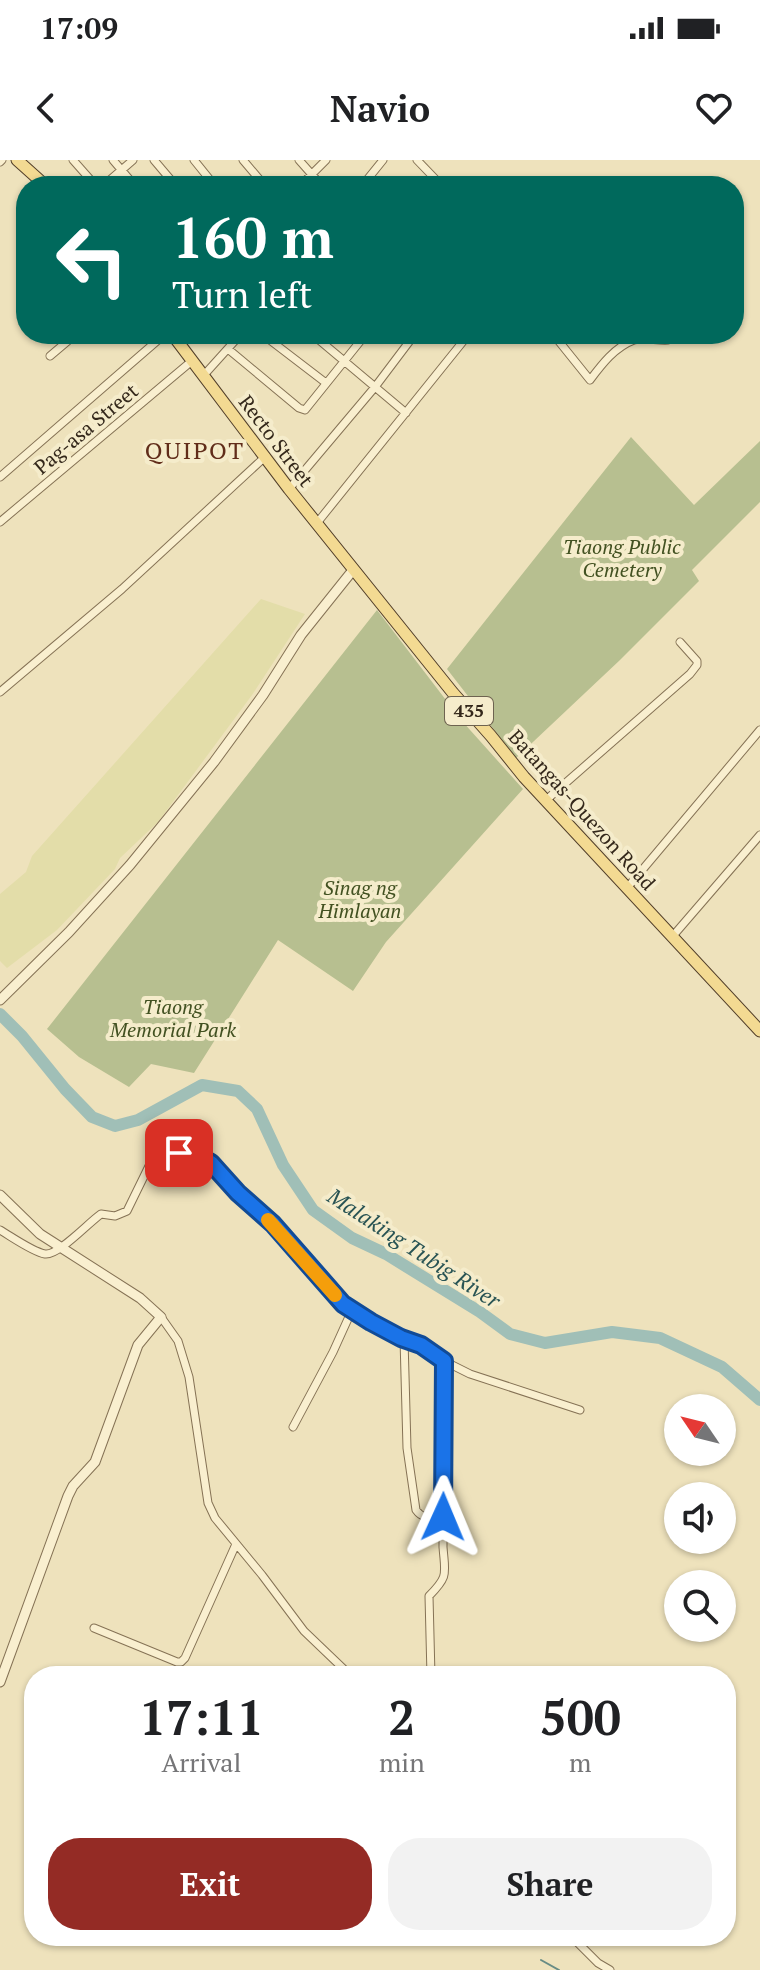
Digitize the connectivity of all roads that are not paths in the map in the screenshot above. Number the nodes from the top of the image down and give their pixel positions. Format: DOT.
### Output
graph roads {
  1 [pos="17,160"];
  2 [pos="73,160"];
  3 [pos="113,160"];
  4 [pos="133,160"];
  5 [pos="154,160"];
  6 [pos="194,160"];
  7 [pos="243,160"];
  8 [pos="299,160"];
  9 [pos="326,160"];
  10 [pos="417,160"];
  11 [pos="122,170"];
  12 [pos="312,175"];
  13 [pos="35,176"];
  14 [pos="87,176"];
  15 [pos="115,176"];
  16 [pos="127,176"];
  17 [pos="168,176"];
  18 [pos="207,176"];
  19 [pos="257,176"];
  20 [pos="432,176"];
  21 [pos="64,344"];
  22 [pos="153,344"];
  23 [pos="180,344"];
  24 [pos="232,344"];
  25 [pos="275,344"];
  26 [pos="324,344"];
  27 [pos="356,344"];
  28 [pos="407,344"];
  29 [pos="461,344"];
  30 [pos="561,344"];
  31 [pos="627,344"];
  32 [pos="228,349"];
  33 [pos="50,356"];
  34 [pos="193,360"];
  35 [pos="344,361"];
  36 [pos="204,375"];
  37 [pos="326,383"];
  38 [pos="375,387"];
  39 [pos="406,413"];
  40 [pos="266,456"];
  41 [pos="0,477"];
  42 [pos="289,489"];
  43 [pos="0,522"];
  44 [pos="317,523"];
  45 [pos="353,570"];
  46 [pos="680,642"];
  47 [pos="0,692"];
  48 [pos="760,730"];
  49 [pos="545,802"];
  50 [pos="760,835"];
  51 [pos="627,888"];
  52 [pos="672,937"];
  53 [pos="0,1000"];
  54 [pos="760,1031"];
  55 [pos="0,1195"];
  56 [pos="0,1230"];
  57 [pos="62,1249"];
  58 [pos="352,1310"];
  59 [pos="161,1317"];
  60 [pos="404,1339"];
  61 [pos="444,1361"];
  62 [pos="580,1410"];
  63 [pos="293,1427"];
  64 [pos="443,1517"];
  65 [pos="236,1544"];
  66 [pos="94,1628"];
  67 [pos="341,1666"];
  68 [pos="431,1666"];
  69 [pos="0,1682"];
  70 [pos="581,1946"];
  71 [pos="610,1970"];
  1 -- 13 [label="main road"];
  2 -- 14 [label="street"];
  3 -- 11 [label="street"];
  4 -- 11 [label="street"];
  5 -- 17 [label="street"];
  6 -- 18 [label="street"];
  7 -- 19 [label="street"];
  8 -- 12 [label="street"];
  9 -- 12 [label="street"];
  10 -- 20 [label="street"];
  11 -- 15 [label="street"];
  11 -- 16 [label="street"];
  21 -- 33 [label="street"];
  22 -- 41 [label="street"];
  23 -- 34 [label="main road, Recto Street / 435"];
  24 -- 32 [label="street"];
  25 -- 37 [label="street"];
  26 -- 35 [label="street"];
  27 -- 35 [label="street"];
  28 -- 38 [label="street"];
  29 -- 39 [label="street"];
  30 -- 31 [label="street"];
  32 -- 36 [label="street"];
  32 -- 37 [label="street"];
  34 -- 36 [label="main road, Recto Street / 435"];
  34 -- 43 [label="street, Pag-asa Street"];
  35 -- 37 [label="street"];
  35 -- 38 [label="street"];
  36 -- 40 [label="main road, Recto Street / 435"];
  38 -- 39 [label="street"];
  38 -- 42 [label="street"];
  39 -- 44 [label="street"];
  40 -- 42 [label="main road, Recto Street / 435"];
  40 -- 47 [label="street"];
  42 -- 44 [label="main road, Recto Street / 435"];
  44 -- 45 [label="main road, Recto Street / 435"];
  45 -- 49 [label="main road, Batangas-Quezon Road / 435"];
  45 -- 53 [label="street"];
  46 -- 49 [label="street"];
  48 -- 51 [label="street"];
  49 -- 51 [label="main road, Batangas-Quezon Road / 435"];
  50 -- 52 [label="street"];
  51 -- 52 [label="main road, Batangas-Quezon Road / 435"];
  52 -- 54 [label="main road, Batangas-Quezon Road / 435"];
  55 -- 57 [label="street"];
  56 -- 57 [label="street"];
  57 -- 58 [label="street"];
  57 -- 59 [label="street"];
  58 -- 60 [label="street"];
  58 -- 63 [label="street"];
  59 -- 65 [label="street"];
  59 -- 69 [label="street"];
  60 -- 61 [label="street"];
  60 -- 64 [label="street"];
  61 -- 62 [label="street"];
  61 -- 64 [label="street"];
  64 -- 68 [label="street"];
  65 -- 66 [label="street"];
  65 -- 67 [label="street"];
  70 -- 71 [label="street"];
}
